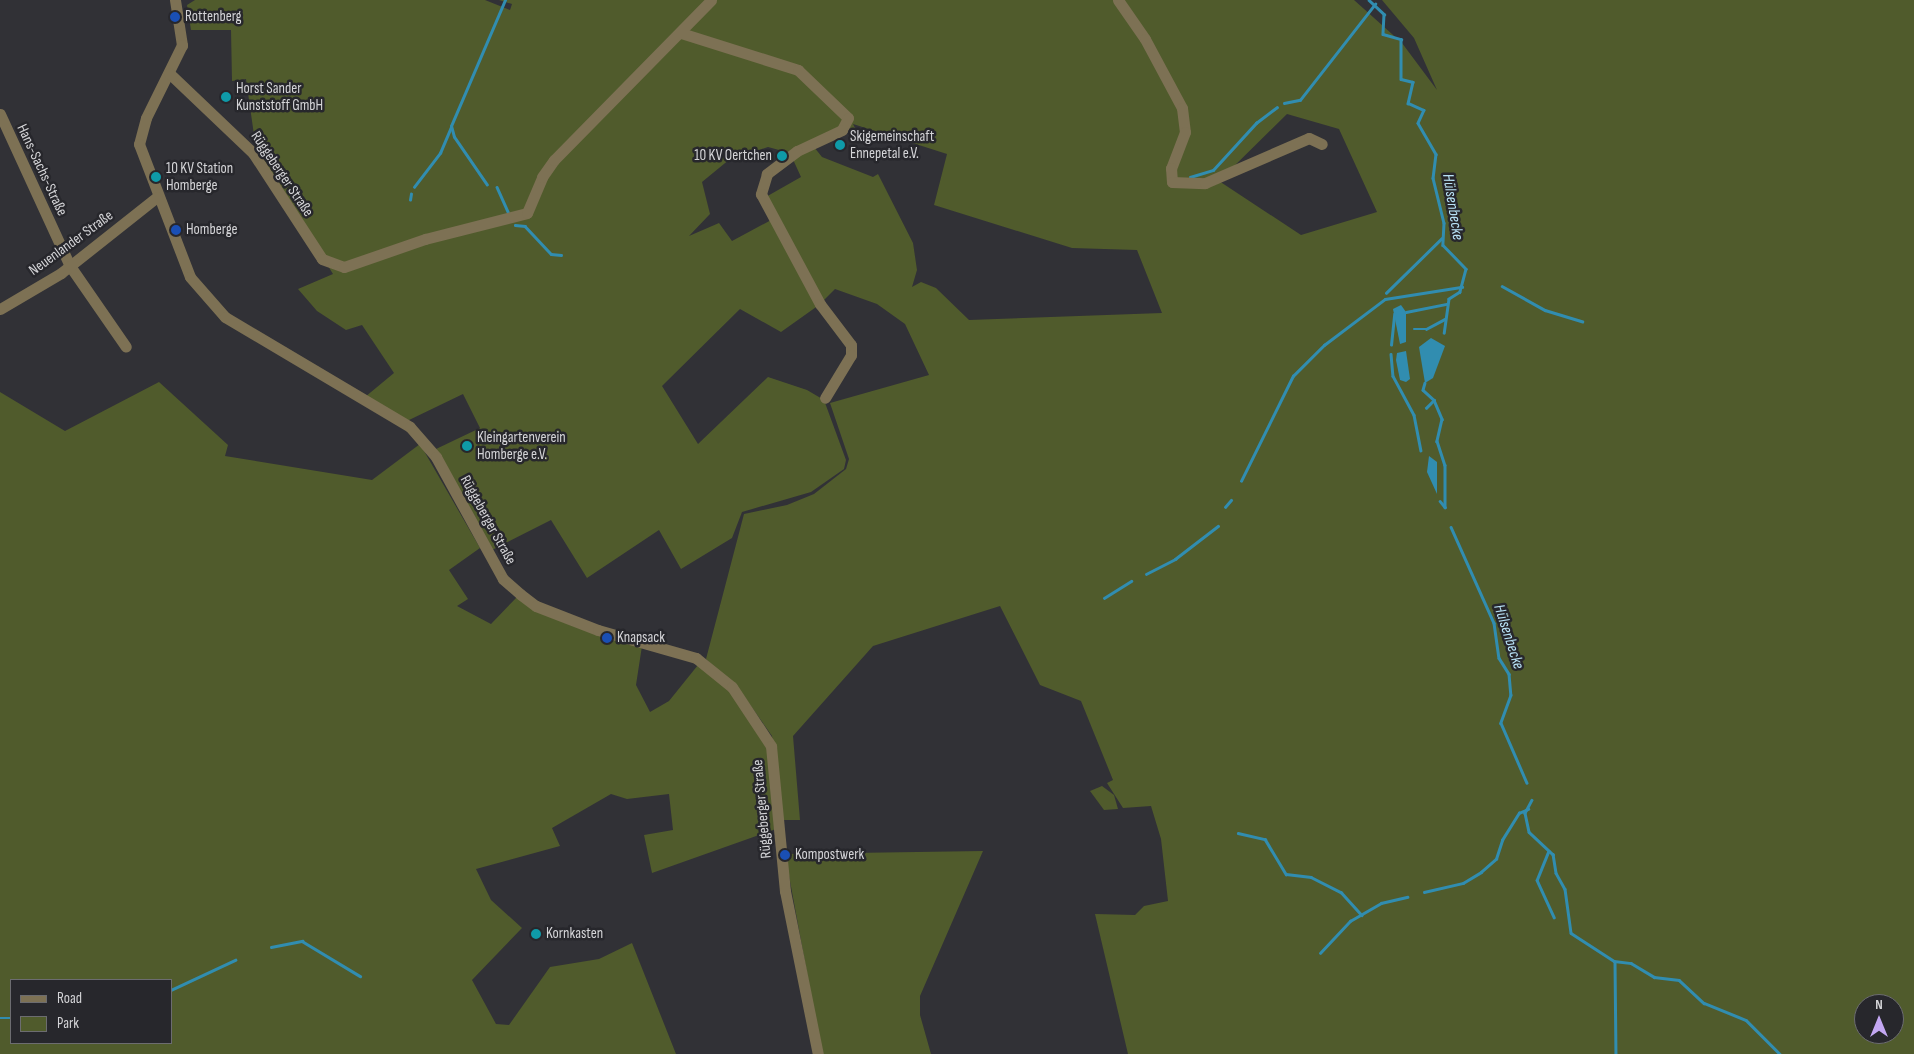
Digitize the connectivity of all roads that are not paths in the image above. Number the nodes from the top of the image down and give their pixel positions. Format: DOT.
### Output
graph roads {
  1 [pos="175,0"];
  2 [pos="711,0"];
  3 [pos="1118,0"];
  4 [pos="681,33"];
  5 [pos="169,73"];
  6 [pos="0,114"];
  7 [pos="1322,144"];
  8 [pos="157,197"];
  9 [pos="70,266"];
  10 [pos="0,309"];
  11 [pos="126,347"];
  12 [pos="825,398"];
  13 [pos="818,1054"];
  1 -- 5 [label="street, Rüggeberger Straße"];
  2 -- 4 [label="street, Rüggeberger Straße"];
  3 -- 7 [label="street"];
  4 -- 5 [label="street, Rüggeberger Straße"];
  4 -- 12 [label="street"];
  5 -- 8 [label="street, Rüggeberger Straße"];
  6 -- 9 [label="street, Hans-Sachs-Straße"];
  8 -- 9 [label="street, Neuenlander Straße"];
  8 -- 13 [label="street, Rüggeberger Straße"];
  9 -- 10 [label="street, Neuenlander Straße"];
  9 -- 11 [label="street, Hans-Sachs-Straße"];
}
